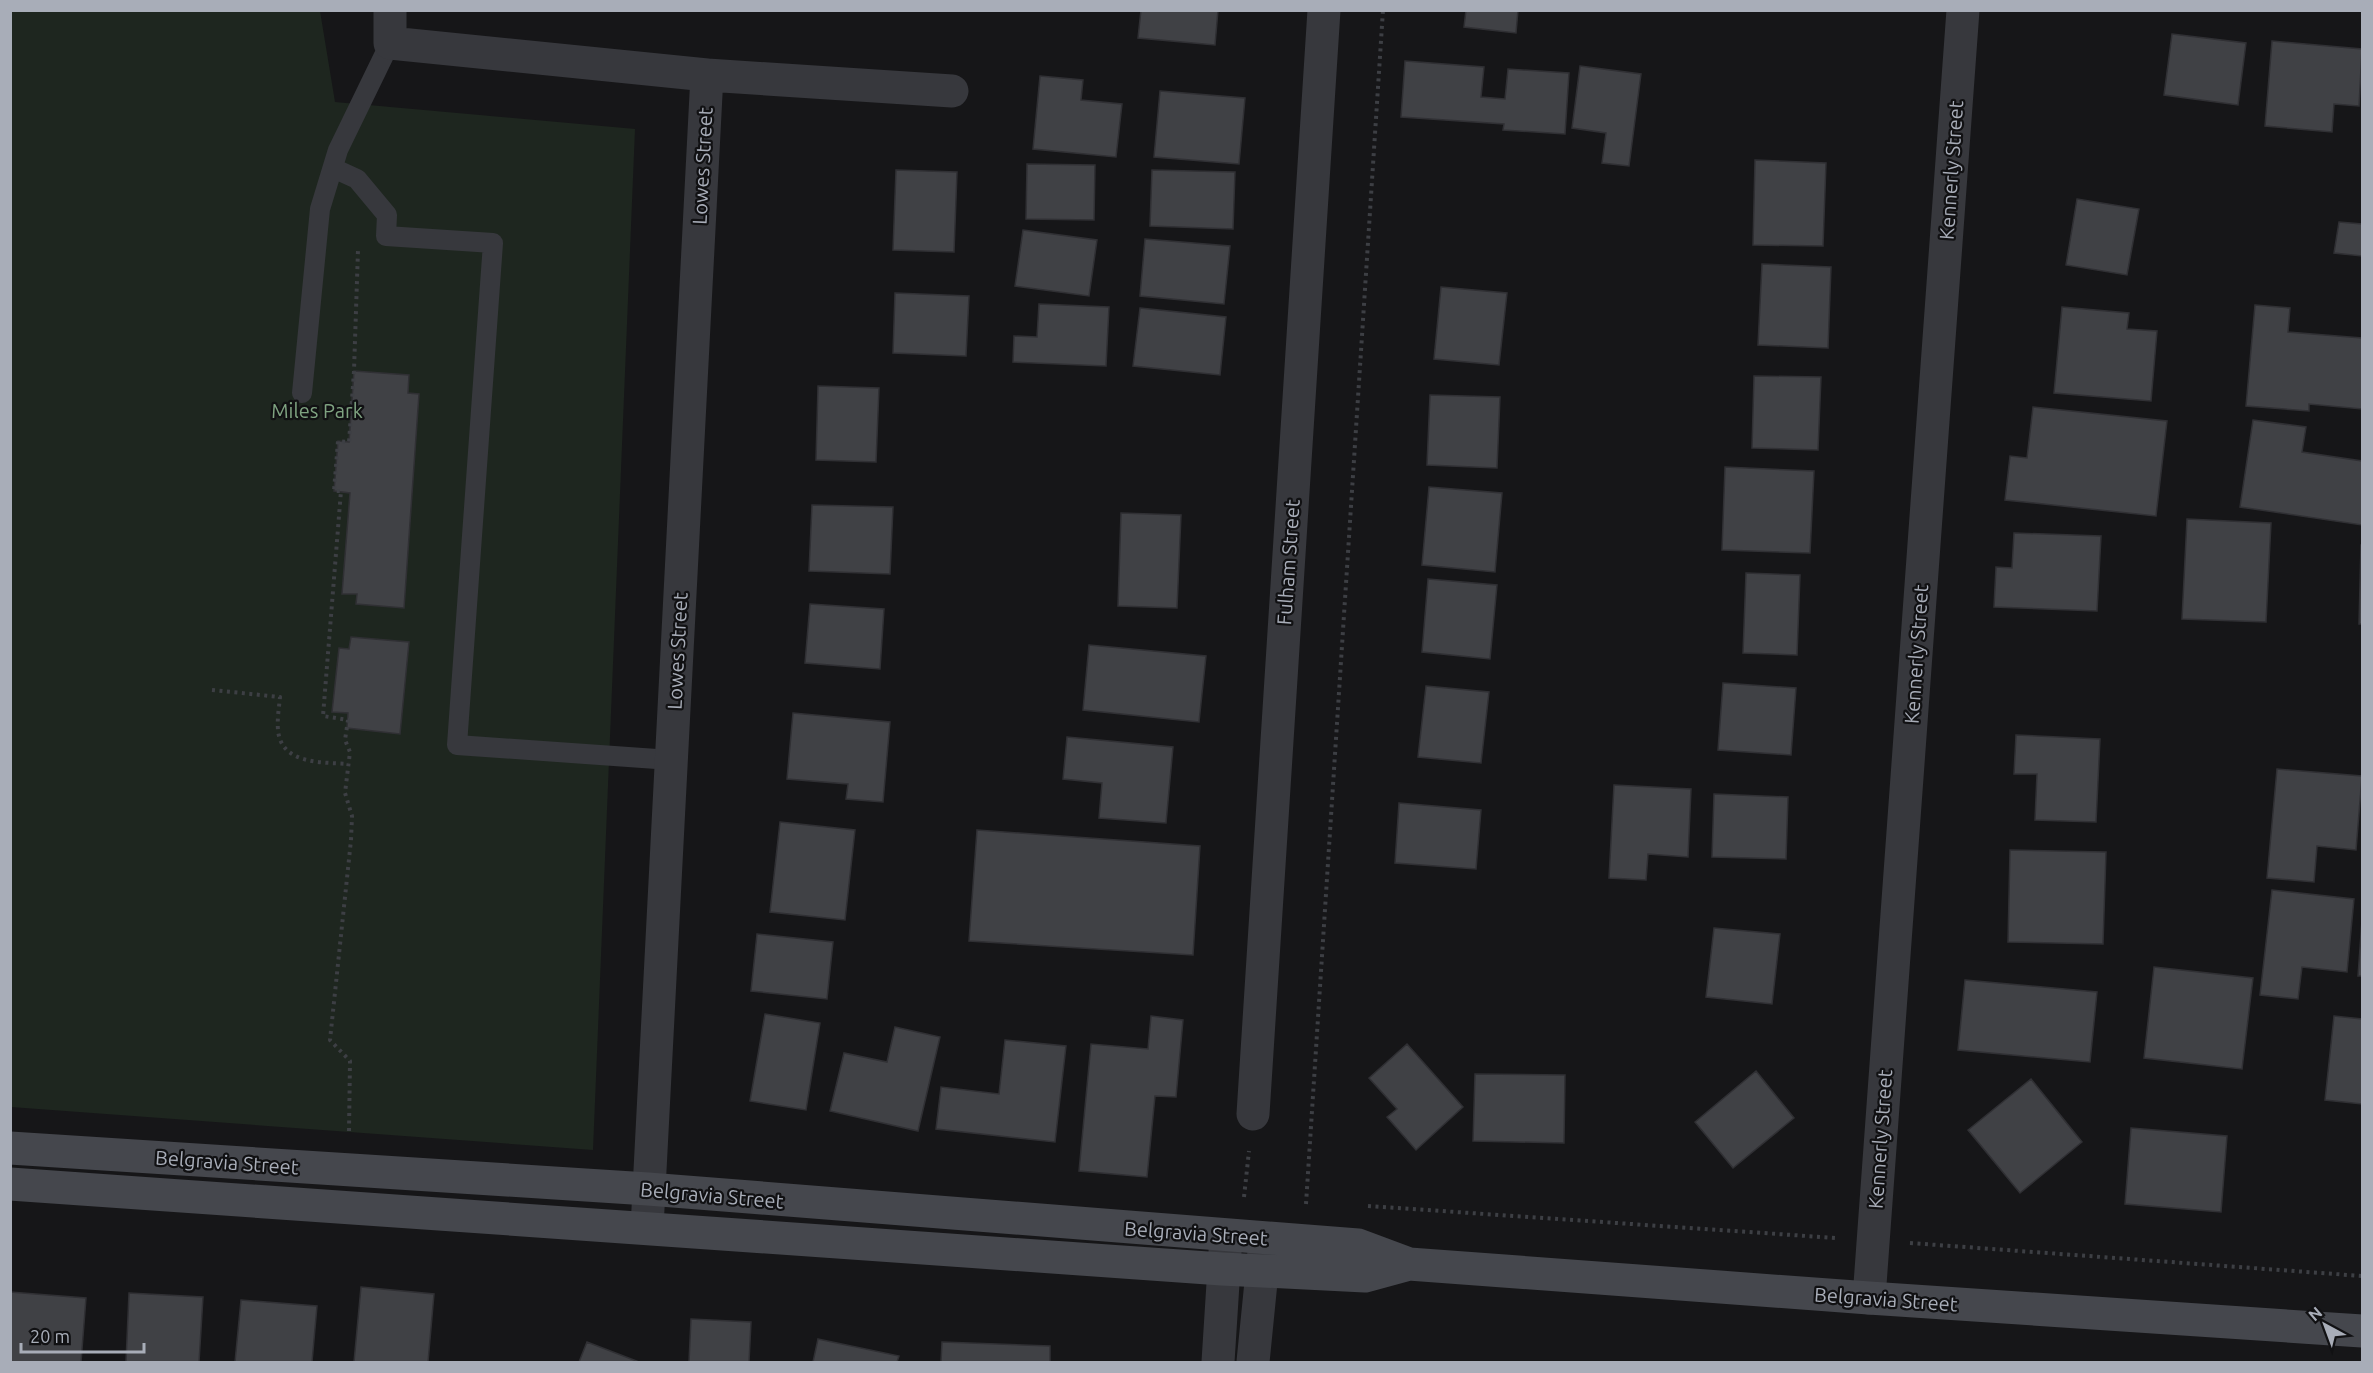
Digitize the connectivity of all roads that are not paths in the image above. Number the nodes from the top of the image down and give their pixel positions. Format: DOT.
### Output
graph roads {
  1 [pos="390,10"];
  2 [pos="1324,10"];
  3 [pos="1963,10"];
  4 [pos="390,43"];
  5 [pos="707,75"];
  6 [pos="952,91"];
  7 [pos="333,168"];
  8 [pos="302,393"];
  9 [pos="671,760"];
  10 [pos="1253,1114"];
  11 [pos="10,1148"];
  12 [pos="10,1184"];
  13 [pos="648,1189"];
  14 [pos="648,1228"];
  15 [pos="1226,1236"];
  16 [pos="1265,1239"];
  17 [pos="1409,1264"];
  18 [pos="1222,1269"];
  19 [pos="1263,1271"];
  20 [pos="1869,1298"];
  21 [pos="2362,1331"];
  22 [pos="1218,1362"];
  23 [pos="1253,1362"];
  1 -- 4 [label="street"];
  2 -- 10 [label="street, Fulham Street"];
  3 -- 20 [label="street, Kennerly Street"];
  4 -- 5 [label="street"];
  4 -- 7 [label="lane"];
  5 -- 6 [label="street"];
  5 -- 9 [label="street, Lowes Street"];
  7 -- 8 [label="lane"];
  7 -- 9 [label="lane"];
  9 -- 13 [label="street, Lowes Street"];
  11 -- 13 [label="street, Belgravia Street"];
  12 -- 14 [label="street, Belgravia Street"];
  13 -- 14 [label="street, Lowes Street"];
  13 -- 15 [label="street, Belgravia Street"];
  14 -- 18 [label="street, Belgravia Street"];
  15 -- 16 [label="street, Belgravia Street"];
  15 -- 18 [label="street"];
  16 -- 17 [label="street, Belgravia Street"];
  16 -- 19 [label="street"];
  17 -- 19 [label="street, Belgravia Street"];
  17 -- 20 [label="street, Belgravia Street"];
  18 -- 19 [label="street, Belgravia Street"];
  18 -- 22 [label="street"];
  19 -- 23 [label="street"];
  20 -- 21 [label="street, Belgravia Street"];
}
